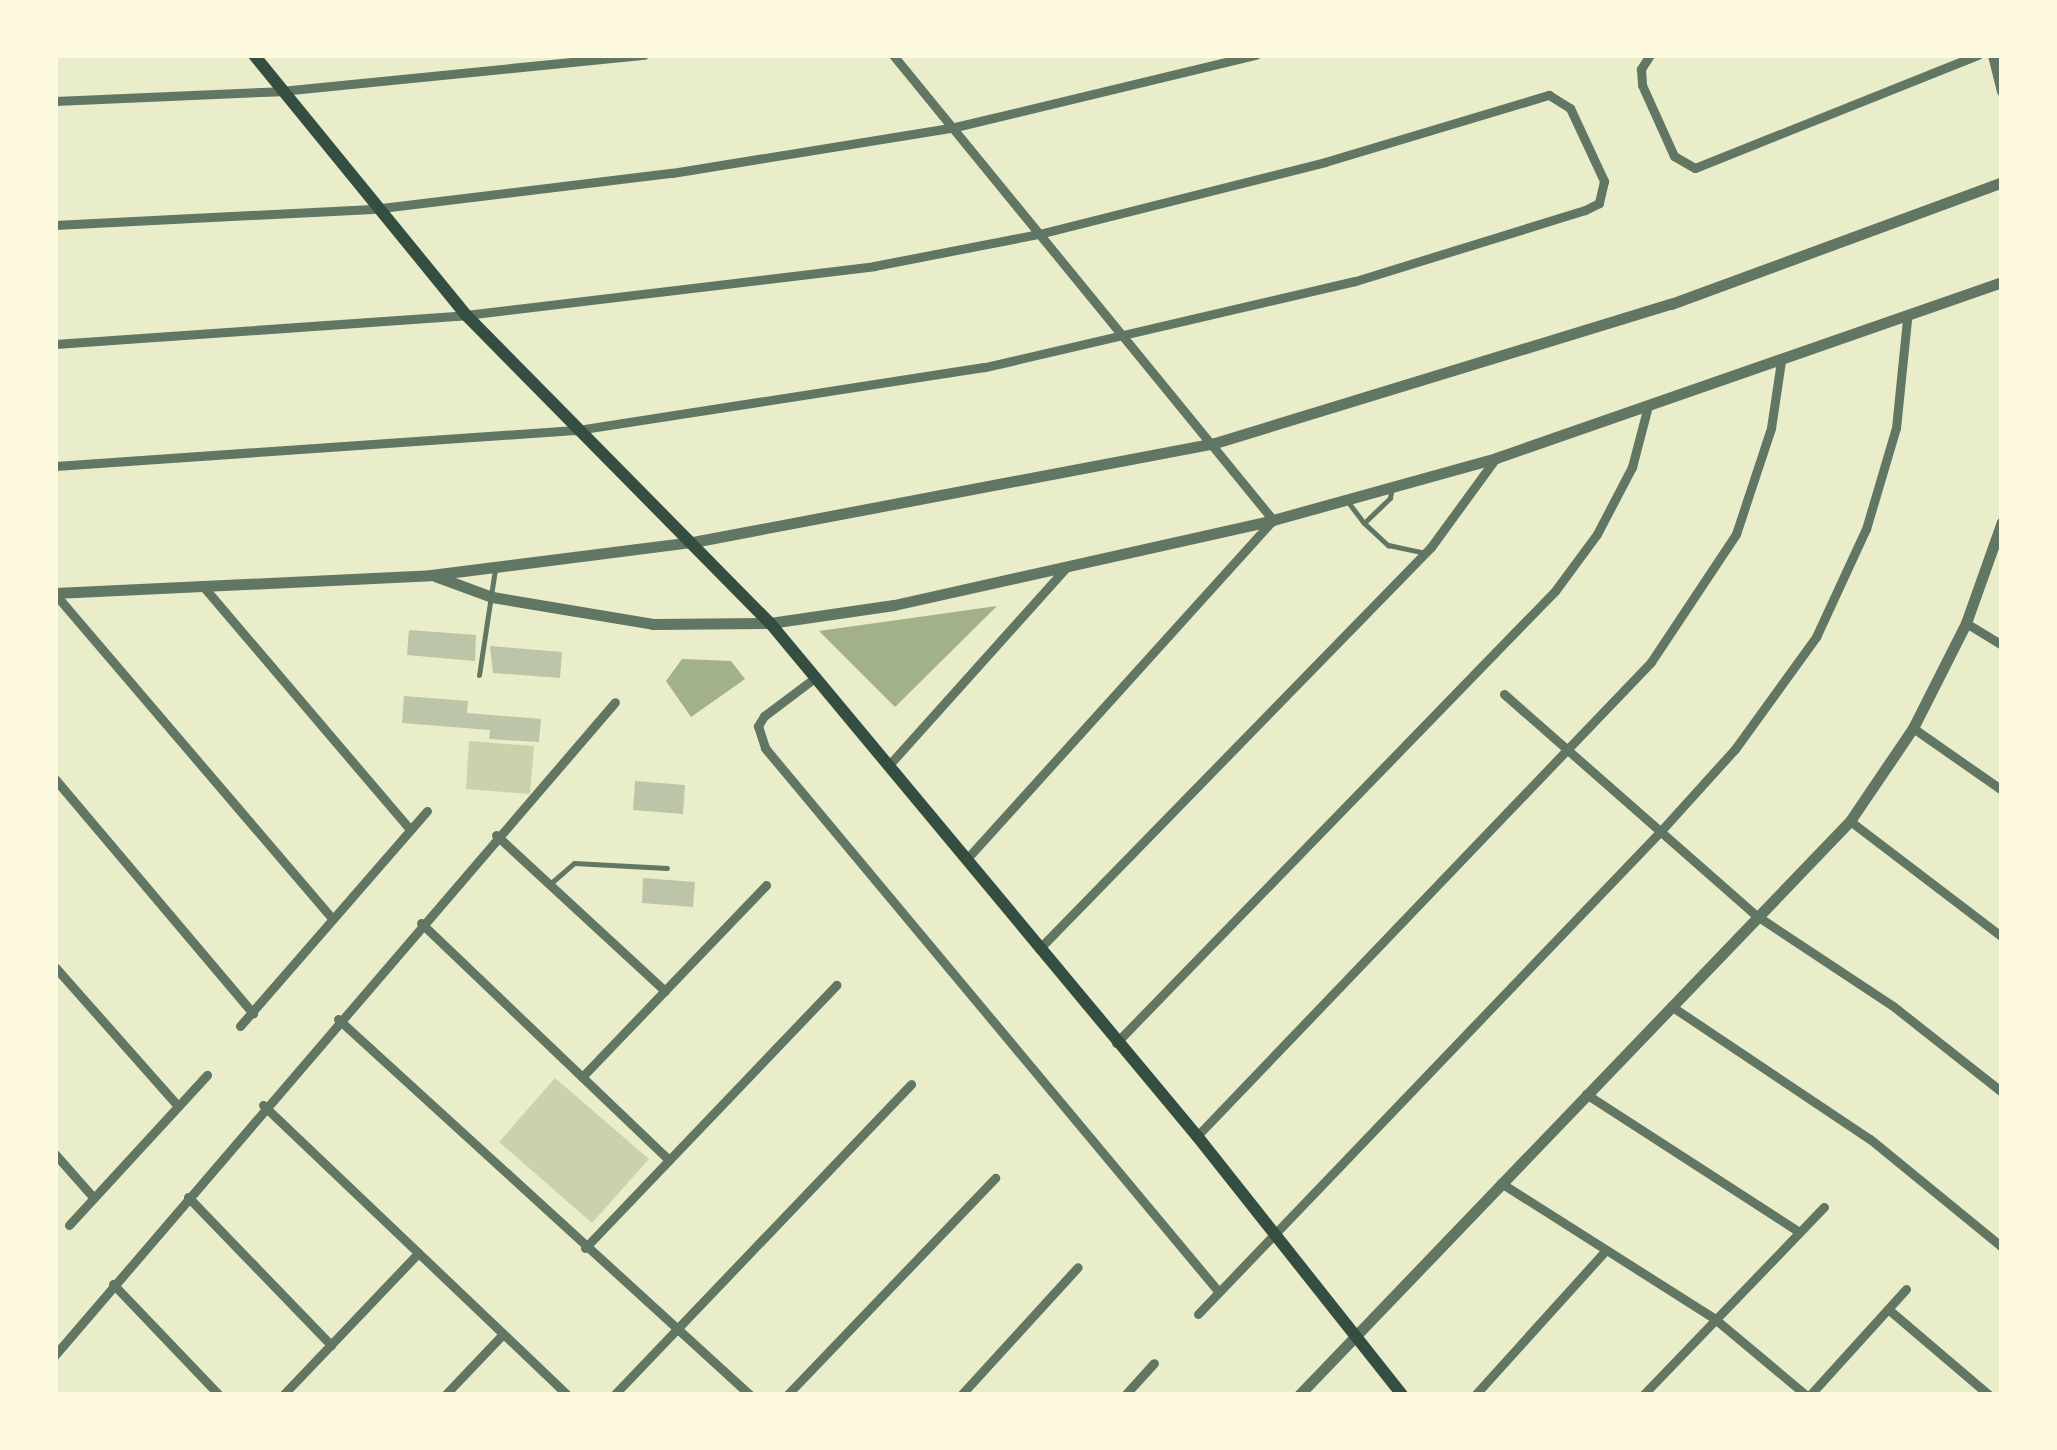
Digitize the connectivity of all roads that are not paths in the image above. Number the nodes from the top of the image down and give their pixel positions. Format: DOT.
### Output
graph roads {
  1 [pos="254,55"];
  2 [pos="644,55"];
  3 [pos="893,55"];
  4 [pos="1256,55"];
  5 [pos="1650,55"];
  6 [pos="1978,55"];
  7 [pos="1993,55"];
  8 [pos="281,91"];
  9 [pos="2002,91"];
  10 [pos="55,101"];
  11 [pos="951,128"];
  12 [pos="2002,182"];
  13 [pos="373,208"];
  14 [pos="55,225"];
  15 [pos="1039,234"];
  16 [pos="2002,282"];
  17 [pos="466,314"];
  18 [pos="1906,319"];
  19 [pos="1128,338"];
  20 [pos="55,344"];
  21 [pos="1780,361"];
  22 [pos="1648,410"];
  23 [pos="575,430"];
  24 [pos="1215,443"];
  25 [pos="1496,458"];
  26 [pos="55,466"];
  27 [pos="1392,487"];
  28 [pos="1346,500"];
  29 [pos="1273,520"];
  30 [pos="2002,522"];
  31 [pos="1364,523"];
  32 [pos="692,542"];
  33 [pos="1426,553"];
  34 [pos="496,566"];
  35 [pos="1066,568"];
  36 [pos="432,574"];
  37 [pos="202,585"];
  38 [pos="55,594"];
  39 [pos="492,597"];
  40 [pos="770,623"];
  41 [pos="1966,623"];
  42 [pos="2002,646"];
  43 [pos="479,675"];
  44 [pos="816,677"];
  45 [pos="1504,694"];
  46 [pos="615,702"];
  47 [pos="1914,728"];
  48 [pos="1564,753"];
  49 [pos="890,765"];
  50 [pos="55,779"];
  51 [pos="2002,790"];
  52 [pos="427,811"];
  53 [pos="1850,821"];
  54 [pos="410,829"];
  55 [pos="1659,833"];
  56 [pos="496,835"];
  57 [pos="967,859"];
  58 [pos="667,868"];
  59 [pos="551,883"];
  60 [pos="766,886"];
  61 [pos="1757,916"];
  62 [pos="332,918"];
  63 [pos="420,923"];
  64 [pos="2002,937"];
  65 [pos="1039,949"];
  66 [pos="55,967"];
  67 [pos="836,985"];
  68 [pos="665,991"];
  69 [pos="1671,1006"];
  70 [pos="252,1013"];
  71 [pos="338,1019"];
  72 [pos="240,1026"];
  73 [pos="1116,1044"];
  74 [pos="207,1075"];
  75 [pos="582,1077"];
  76 [pos="911,1084"];
  77 [pos="2002,1092"];
  78 [pos="1586,1094"];
  79 [pos="263,1105"];
  80 [pos="178,1106"];
  81 [pos="1196,1136"];
  82 [pos="55,1154"];
  83 [pos="669,1160"];
  84 [pos="995,1178"];
  85 [pos="1501,1183"];
  86 [pos="188,1196"];
  87 [pos="93,1197"];
  88 [pos="1824,1207"];
  89 [pos="69,1225"];
  90 [pos="1272,1231"];
  91 [pos="1799,1232"];
  92 [pos="584,1248"];
  93 [pos="2002,1248"];
  94 [pos="1606,1250"];
  95 [pos="418,1253"];
  96 [pos="1078,1268"];
  97 [pos="113,1284"];
  98 [pos="1906,1289"];
  99 [pos="1218,1291"];
  100 [pos="1888,1309"];
  101 [pos="1198,1314"];
  102 [pos="1714,1319"];
  103 [pos="675,1331"];
  104 [pos="503,1334"];
  105 [pos="1354,1338"];
  106 [pos="331,1345"];
  107 [pos="55,1355"];
  108 [pos="1154,1363"];
  109 [pos="219,1395"];
  110 [pos="283,1395"];
  111 [pos="444,1395"];
  112 [pos="567,1395"];
  113 [pos="614,1395"];
  114 [pos="750,1395"];
  115 [pos="787,1395"];
  116 [pos="961,1395"];
  117 [pos="1125,1395"];
  118 [pos="1300,1395"];
  119 [pos="1402,1395"];
  120 [pos="1475,1395"];
  121 [pos="1643,1395"];
  122 [pos="1808,1395"];
  123 [pos="1989,1395"];
  1 -- 8 [label="main road"];
  2 -- 8 [label="street"];
  3 -- 11 [label="street"];
  4 -- 11 [label="street"];
  5 -- 6 [label="street"];
  7 -- 9 [label="street"];
  8 -- 10 [label="street"];
  8 -- 13 [label="main road"];
  11 -- 13 [label="street"];
  11 -- 15 [label="street"];
  12 -- 24 [label="street"];
  13 -- 14 [label="street"];
  13 -- 17 [label="main road"];
  15 -- 17 [label="street"];
  15 -- 19 [label="street"];
  15 -- 19 [label="street"];
  16 -- 18 [label="street"];
  17 -- 20 [label="street"];
  17 -- 23 [label="main road"];
  18 -- 21 [label="street"];
  18 -- 55 [label="street"];
  19 -- 23 [label="street"];
  19 -- 24 [label="street"];
  21 -- 22 [label="street"];
  21 -- 48 [label="street"];
  22 -- 25 [label="street"];
  22 -- 73 [label="street"];
  23 -- 26 [label="street"];
  23 -- 32 [label="main road"];
  24 -- 29 [label="street"];
  24 -- 32 [label="street"];
  25 -- 27 [label="street"];
  25 -- 33 [label="street"];
  27 -- 28 [label="street"];
  27 -- 31 [label="lane"];
  28 -- 29 [label="street"];
  28 -- 31 [label="lane"];
  29 -- 35 [label="street"];
  29 -- 57 [label="street"];
  30 -- 41 [label="street"];
  31 -- 33 [label="lane"];
  32 -- 34 [label="street"];
  32 -- 40 [label="main road"];
  33 -- 65 [label="street"];
  34 -- 36 [label="street"];
  34 -- 39 [label="lane"];
  35 -- 40 [label="street"];
  35 -- 49 [label="street"];
  36 -- 37 [label="street"];
  36 -- 39 [label="street"];
  37 -- 38 [label="street"];
  37 -- 54 [label="street"];
  38 -- 62 [label="street"];
  39 -- 40 [label="street"];
  39 -- 43 [label="lane"];
  40 -- 44 [label="main road"];
  41 -- 42 [label="street"];
  41 -- 47 [label="street"];
  44 -- 49 [label="main road"];
  44 -- 99 [label="street"];
  45 -- 48 [label="street"];
  46 -- 56 [label="street"];
  47 -- 51 [label="street"];
  47 -- 53 [label="street"];
  48 -- 55 [label="street"];
  48 -- 81 [label="street"];
  49 -- 57 [label="main road"];
  50 -- 70 [label="street"];
  52 -- 54 [label="street"];
  53 -- 61 [label="street"];
  53 -- 64 [label="street"];
  54 -- 62 [label="street"];
  55 -- 61 [label="street"];
  55 -- 90 [label="street"];
  56 -- 59 [label="street"];
  56 -- 63 [label="street"];
  57 -- 65 [label="main road"];
  58 -- 59 [label="lane"];
  59 -- 68 [label="street"];
  60 -- 68 [label="street"];
  61 -- 69 [label="street"];
  61 -- 77 [label="street"];
  62 -- 70 [label="street"];
  63 -- 71 [label="street"];
  63 -- 75 [label="street"];
  65 -- 73 [label="main road"];
  66 -- 80 [label="street"];
  67 -- 83 [label="street"];
  68 -- 75 [label="street"];
  69 -- 78 [label="street"];
  69 -- 93 [label="street"];
  70 -- 72 [label="street"];
  71 -- 79 [label="street"];
  71 -- 92 [label="street"];
  73 -- 81 [label="main road"];
  74 -- 80 [label="street"];
  75 -- 83 [label="street"];
  76 -- 103 [label="street"];
  78 -- 85 [label="street"];
  78 -- 91 [label="street"];
  79 -- 86 [label="street"];
  79 -- 95 [label="street"];
  80 -- 87 [label="street"];
  81 -- 90 [label="main road"];
  82 -- 87 [label="street"];
  83 -- 92 [label="street"];
  84 -- 115 [label="street"];
  85 -- 94 [label="street"];
  85 -- 105 [label="street"];
  86 -- 97 [label="street"];
  86 -- 106 [label="street"];
  87 -- 89 [label="street"];
  88 -- 91 [label="street"];
  90 -- 99 [label="street"];
  90 -- 105 [label="main road"];
  91 -- 102 [label="street"];
  92 -- 103 [label="street"];
  94 -- 102 [label="street"];
  94 -- 120 [label="street"];
  95 -- 104 [label="street"];
  95 -- 106 [label="street"];
  96 -- 116 [label="street"];
  97 -- 107 [label="street"];
  97 -- 109 [label="street"];
  98 -- 100 [label="street"];
  99 -- 101 [label="street"];
  100 -- 122 [label="street"];
  100 -- 123 [label="street"];
  102 -- 121 [label="street"];
  102 -- 122 [label="street"];
  103 -- 113 [label="street"];
  103 -- 114 [label="street"];
  104 -- 111 [label="street"];
  104 -- 112 [label="street"];
  105 -- 118 [label="street"];
  105 -- 119 [label="main road"];
  106 -- 110 [label="street"];
  108 -- 117 [label="street"];
}
